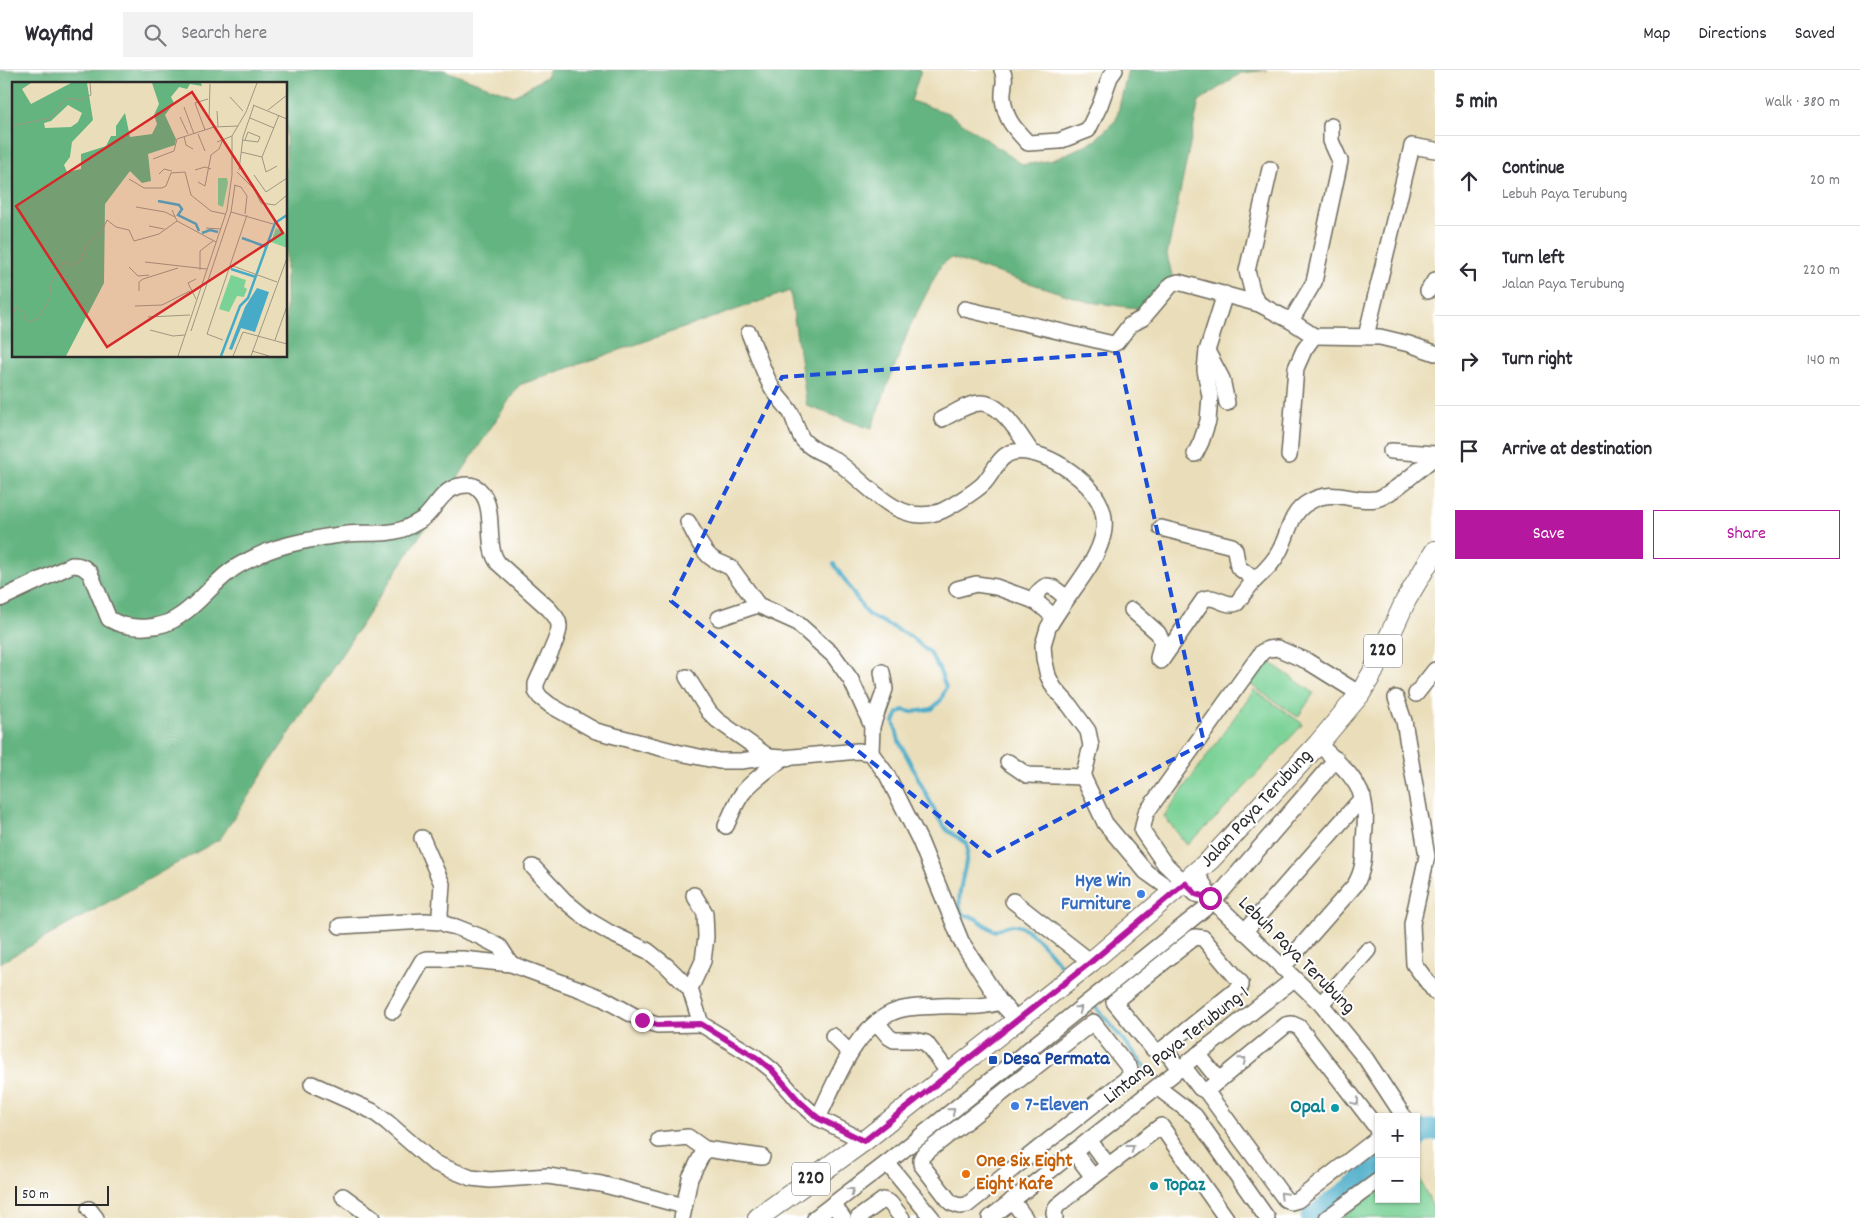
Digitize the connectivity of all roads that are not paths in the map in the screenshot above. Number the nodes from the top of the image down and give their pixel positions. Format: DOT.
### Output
graph roads {
  1 [pos="1002,70"];
  2 [pos="1115,70"];
  3 [pos="1332,126"];
  4 [pos="1435,150"];
  5 [pos="1270,169"];
  6 [pos="1225,294"];
  7 [pos="1259,304"];
  8 [pos="965,309"];
  9 [pos="1291,321"];
  10 [pos="749,333"];
  11 [pos="1314,336"];
  12 [pos="1366,336"];
  13 [pos="1207,351"];
  14 [pos="1435,353"];
  15 [pos="1227,403"];
  16 [pos="942,419"];
  17 [pos="1391,451"];
  18 [pos="1032,453"];
  19 [pos="1195,454"];
  20 [pos="1290,456"];
  21 [pos="1435,456"];
  22 [pos="688,522"];
  23 [pos="1162,528"];
  24 [pos="1435,551"];
  25 [pos="1255,580"];
  26 [pos="957,589"];
  27 [pos="1067,598"];
  28 [pos="0,599"];
  29 [pos="1032,600"];
  30 [pos="758,605"];
  31 [pos="1132,610"];
  32 [pos="1054,617"];
  33 [pos="719,618"];
  34 [pos="1435,670"];
  35 [pos="882,672"];
  36 [pos="687,677"];
  37 [pos="1360,694"];
  38 [pos="1416,694"];
  39 [pos="1396,698"];
  40 [pos="872,726"];
  41 [pos="1318,744"];
  42 [pos="871,753"];
  43 [pos="776,758"];
  44 [pos="1336,759"];
  45 [pos="1008,762"];
  46 [pos="1083,777"];
  47 [pos="1363,797"];
  48 [pos="726,826"];
  49 [pos="422,838"];
  50 [pos="532,867"];
  51 [pos="1185,883"];
  52 [pos="694,895"];
  53 [pos="1211,900"];
  54 [pos="1013,901"];
  55 [pos="441,922"];
  56 [pos="340,926"];
  57 [pos="1244,932"];
  58 [pos="1368,950"];
  59 [pos="1091,962"];
  60 [pos="511,964"];
  61 [pos="1282,968"];
  62 [pos="1294,979"];
  63 [pos="690,989"];
  64 [pos="1104,989"];
  65 [pos="1435,992"];
  66 [pos="1000,1002"];
  67 [pos="1114,1002"];
  68 [pos="1321,1004"];
  69 [pos="393,1011"];
  70 [pos="1017,1020"];
  71 [pos="877,1023"];
  72 [pos="701,1024"];
  73 [pos="834,1036"];
  74 [pos="1164,1048"];
  75 [pos="850,1053"];
  76 [pos="1198,1054"];
  77 [pos="1181,1067"];
  78 [pos="949,1073"];
  79 [pos="1219,1080"];
  80 [pos="312,1084"];
  81 [pos="1157,1087"];
  82 [pos="1112,1090"];
  83 [pos="1206,1091"];
  84 [pos="1127,1110"];
  85 [pos="1401,1113"];
  86 [pos="818,1118"];
  87 [pos="924,1134"];
  88 [pos="659,1140"];
  89 [pos="1089,1140"];
  90 [pos="864,1141"];
  91 [pos="934,1146"];
  92 [pos="705,1149"];
  93 [pos="1074,1152"];
  94 [pos="762,1157"];
  95 [pos="887,1163"];
  96 [pos="1108,1165"];
  97 [pos="1092,1177"];
  98 [pos="1375,1183"];
  99 [pos="343,1196"];
  100 [pos="1012,1200"];
  101 [pos="683,1212"];
  102 [pos="827,1212"];
  103 [pos="373,1218"];
  104 [pos="758,1218"];
  105 [pos="843,1218"];
  106 [pos="858,1218"];
  107 [pos="902,1218"];
  108 [pos="932,1218"];
  109 [pos="990,1218"];
  110 [pos="1025,1218"];
  111 [pos="1056,1218"];
  112 [pos="1226,1218"];
  113 [pos="1267,1218"];
  114 [pos="1327,1218"];
  1 -- 2 [label="street"];
  3 -- 9 [label="street"];
  4 -- 12 [label="street"];
  5 -- 7 [label="street"];
  6 -- 7 [label="street"];
  6 -- 8 [label="street"];
  6 -- 13 [label="street"];
  7 -- 9 [label="street"];
  9 -- 11 [label="street"];
  10 -- 18 [label="street"];
  11 -- 12 [label="street"];
  11 -- 20 [label="street"];
  12 -- 14 [label="street"];
  13 -- 15 [label="street"];
  13 -- 19 [label="street"];
  16 -- 18 [label="street"];
  17 -- 21 [label="street"];
  18 -- 27 [label="street"];
  21 -- 25 [label="street"];
  22 -- 30 [label="street"];
  23 -- 25 [label="street"];
  24 -- 37 [label="main road, Jalan Paya Terubung / 220"];
  25 -- 31 [label="street"];
  26 -- 29 [label="street"];
  27 -- 29 [label="street"];
  27 -- 32 [label="street"];
  28 -- 43 [label="street"];
  29 -- 32 [label="street"];
  30 -- 33 [label="street"];
  30 -- 40 [label="street"];
  32 -- 46 [label="street"];
  34 -- 38 [label="street"];
  35 -- 40 [label="street"];
  36 -- 43 [label="street"];
  37 -- 41 [label="main road, Jalan Paya Terubung / 220"];
  37 -- 51 [label="street"];
  39 -- 65 [label="street"];
  40 -- 42 [label="street"];
  41 -- 44 [label="street"];
  41 -- 51 [label="main road, Jalan Paya Terubung / 220"];
  42 -- 43 [label="street"];
  42 -- 66 [label="street"];
  43 -- 48 [label="street"];
  44 -- 47 [label="street"];
  44 -- 53 [label="street"];
  45 -- 46 [label="street"];
  46 -- 51 [label="street"];
  47 -- 57 [label="street"];
  47 -- 61 [label="street"];
  49 -- 55 [label="street"];
  50 -- 63 [label="street"];
  51 -- 53 [label="street, Lebuh Paya Terubung"];
  51 -- 59 [label="main road, Jalan Paya Terubung / 220"];
  52 -- 63 [label="street"];
  53 -- 57 [label="street, Lebuh Paya Terubung"];
  53 -- 64 [label="street"];
  54 -- 59 [label="street"];
  55 -- 56 [label="street"];
  55 -- 60 [label="street"];
  57 -- 61 [label="street, Lebuh Paya Terubung"];
  58 -- 68 [label="street"];
  59 -- 70 [label="main road, Jalan Paya Terubung / 220"];
  60 -- 69 [label="street"];
  60 -- 72 [label="street"];
  61 -- 62 [label="street, Lebuh Paya Terubung"];
  62 -- 68 [label="street, Lebuh Paya Terubung"];
  62 -- 76 [label="street, Lintang Paya Terubung 1"];
  63 -- 72 [label="street"];
  64 -- 67 [label="street"];
  87 -- 64 [label="street, one-way"];
  66 -- 70 [label="street"];
  66 -- 71 [label="street"];
  67 -- 74 [label="street"];
  67 -- 74 [label="street"];
  68 -- 85 [label="street, Lebuh Paya Terubung"];
  70 -- 78 [label="main road, Jalan Paya Terubung / 220"];
  71 -- 75 [label="street"];
  71 -- 78 [label="street"];
  72 -- 86 [label="street"];
  73 -- 75 [label="street"];
  74 -- 77 [label="street"];
  75 -- 86 [label="street"];
  76 -- 77 [label="street, Lintang Paya Terubung 1"];
  76 -- 79 [label="street"];
  77 -- 81 [label="street, Lintang Paya Terubung 1"];
  77 -- 83 [label="street"];
  78 -- 90 [label="main road, Jalan Paya Terubung / 220"];
  79 -- 83 [label="street"];
  79 -- 83 [label="street, one-way"];
  80 -- 101 [label="street"];
  81 -- 84 [label="street, Lintang Paya Terubung 1"];
  81 -- 113 [label="street"];
  82 -- 84 [label="street"];
  82 -- 91 [label="street"];
  82 -- 91 [label="street"];
  84 -- 89 [label="street, Lintang Paya Terubung 1"];
  86 -- 90 [label="street"];
  87 -- 91 [label="street"];
  87 -- 95 [label="street"];
  88 -- 92 [label="street"];
  89 -- 93 [label="street, Lintang Paya Terubung 1"];
  89 -- 96 [label="street"];
  90 -- 104 [label="main road, Jalan Paya Terubung / 220"];
  92 -- 94 [label="street"];
  92 -- 101 [label="street"];
  93 -- 97 [label="street"];
  93 -- 100 [label="street, Lintang Paya Terubung 1"];
  102 -- 95 [label="street, one-way"];
  95 -- 108 [label="street"];
  96 -- 97 [label="street"];
  96 -- 112 [label="street, one-way"];
  97 -- 111 [label="street"];
  98 -- 114 [label="street"];
  99 -- 103 [label="street"];
  100 -- 109 [label="street, Lintang Paya Terubung 1"];
  100 -- 110 [label="street"];
  102 -- 105 [label="street"];
  106 -- 107 [label="street"];
}
